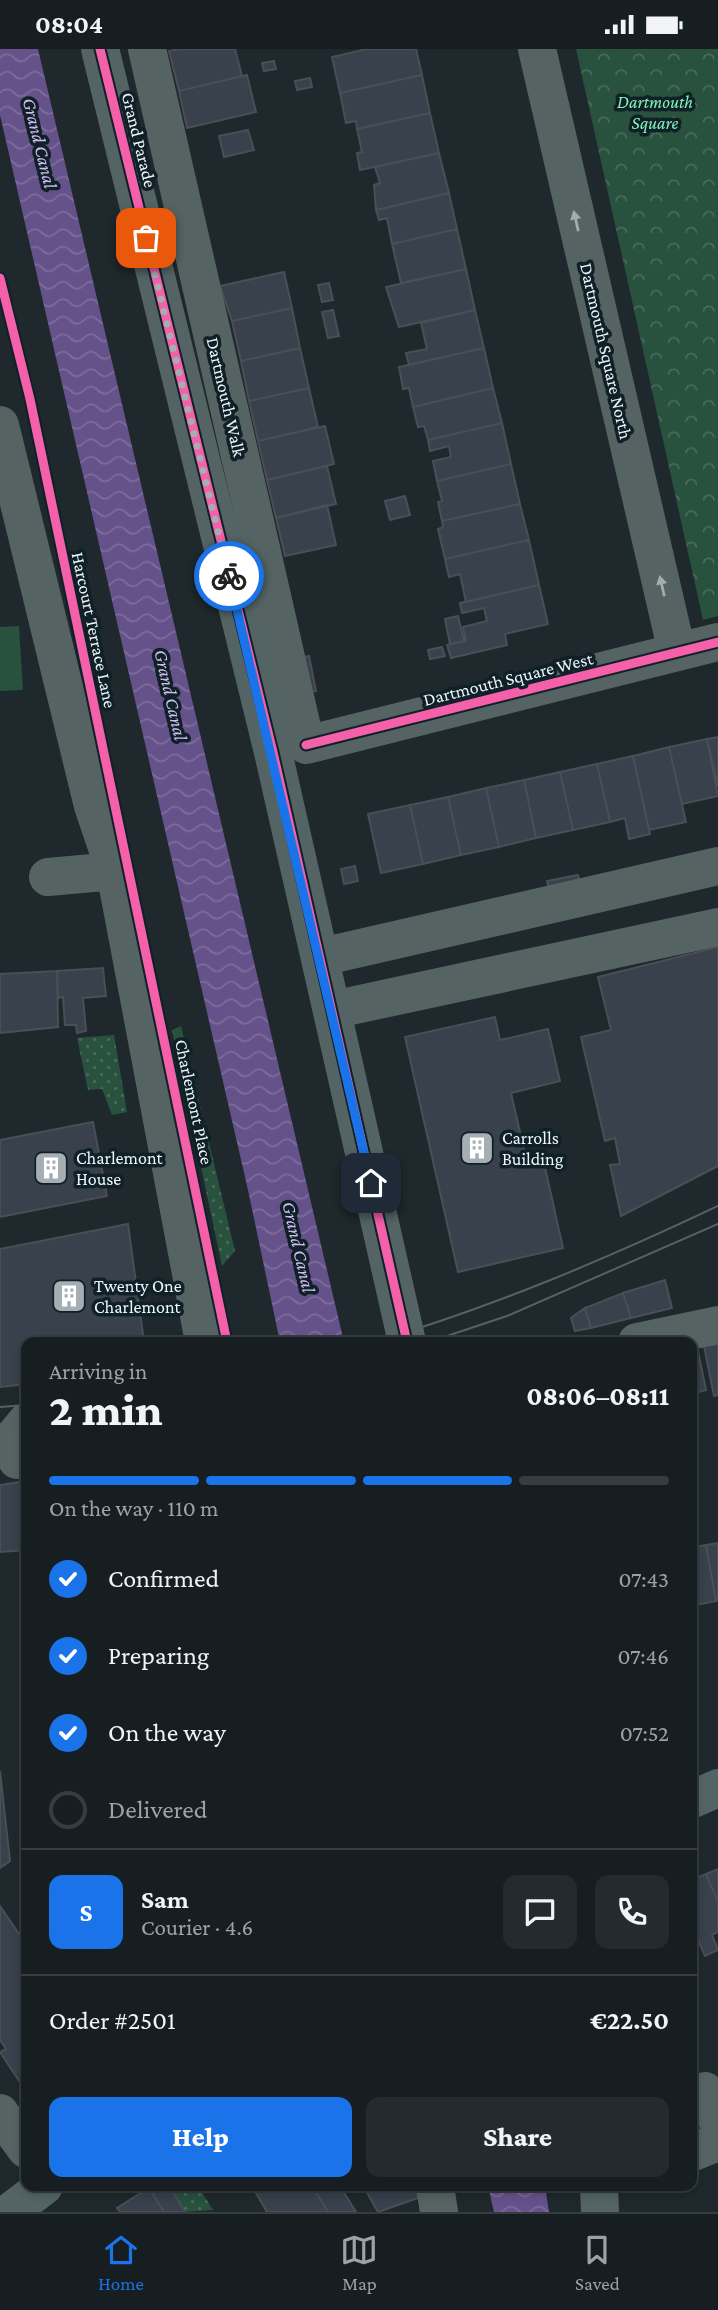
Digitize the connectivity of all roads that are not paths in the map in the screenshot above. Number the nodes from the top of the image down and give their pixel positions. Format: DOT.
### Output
graph roads {
  1 [pos="100,49"];
  2 [pos="146,49"];
  3 [pos="537,49"];
  4 [pos="1,429"];
  5 [pos="718,642"];
  6 [pos="677,652"];
  7 [pos="306,745"];
  8 [pos="718,866"];
  9 [pos="115,871"];
  10 [pos="48,877"];
  11 [pos="718,927"];
  12 [pos="321,957"];
  13 [pos="332,1010"];
  14 [pos="718,1325"];
  15 [pos="203,1337"];
  16 [pos="406,1337"];
  17 [pos="661,1337"];
  18 [pos="21,1428"];
  19 [pos="17,1459"];
  20 [pos="718,1789"];
  21 [pos="697,1798"];
  22 [pos="0,2113"];
  23 [pos="21,2142"];
  24 [pos="718,2142"];
  25 [pos="697,2151"];
  26 [pos="37,2191"];
  27 [pos="436,2191"];
  28 [pos="599,2191"];
  29 [pos="10,2212"];
  30 [pos="439,2212"];
  31 [pos="600,2212"];
  1 -- 12 [label="main road, Grand Parade"];
  2 -- 7 [label="street, Dartmouth Walk"];
  6 -- 3 [label="street, Dartmouth Square North, one-way"];
  4 -- 9 [label="street"];
  5 -- 6 [label="street, Dartmouth Square West"];
  6 -- 7 [label="street, Dartmouth Square West"];
  8 -- 12 [label="street"];
  9 -- 10 [label="street"];
  9 -- 15 [label="street, Charlemont Place"];
  11 -- 13 [label="street"];
  12 -- 13 [label="main road, Grand Parade"];
  13 -- 16 [label="main road, Grand Parade"];
  14 -- 17 [label="street"];
  18 -- 19 [label="street"];
  20 -- 21 [label="main road"];
  22 -- 23 [label="street"];
  24 -- 25 [label="street"];
  26 -- 29 [label="main road"];
  27 -- 30 [label="street"];
  28 -- 31 [label="main road"];
}
